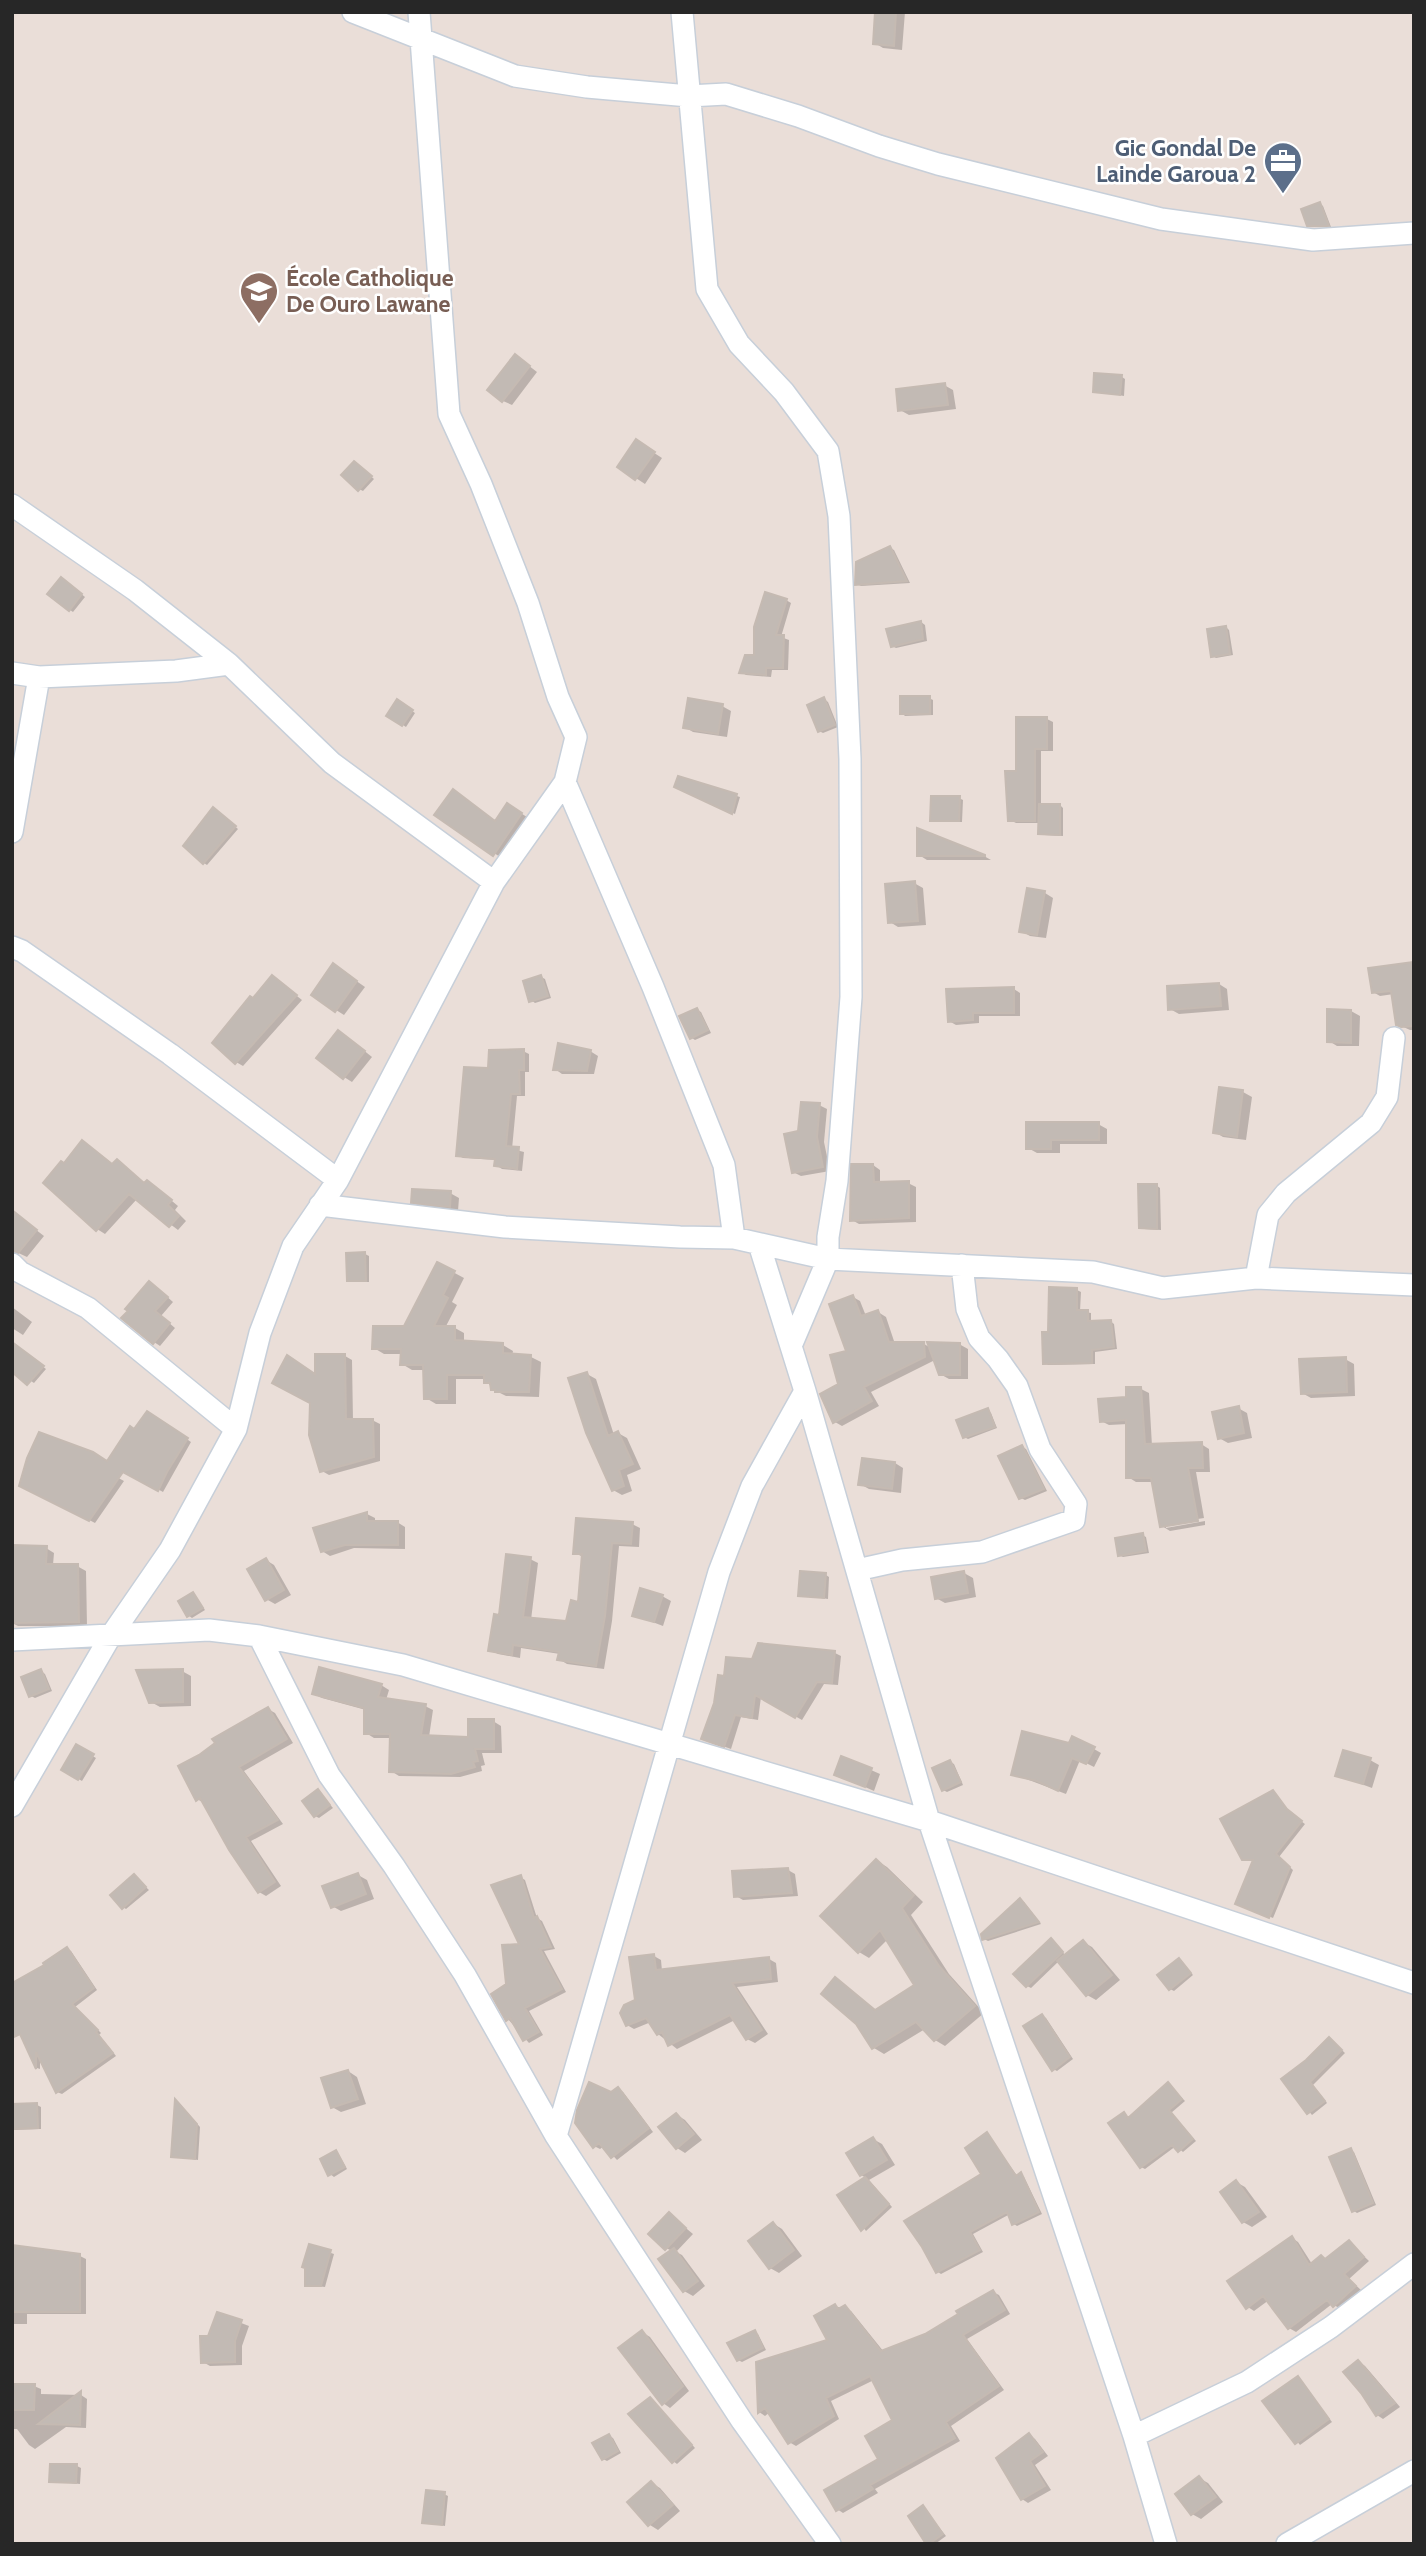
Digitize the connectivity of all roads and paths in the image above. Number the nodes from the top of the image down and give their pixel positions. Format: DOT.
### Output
graph roads {
  1 [pos="352,12"];
  2 [pos="419,12"];
  3 [pos="682,12"];
  4 [pos="421,37"];
  5 [pos="689,96"];
  6 [pos="1414,233"];
  7 [pos="12,505"];
  8 [pos="229,664"];
  9 [pos="12,673"];
  10 [pos="39,677"];
  11 [pos="565,782"];
  12 [pos="12,832"];
  13 [pos="494,883"];
  14 [pos="12,947"];
  15 [pos="1394,1038"];
  16 [pos="338,1180"];
  17 [pos="320,1205"];
  18 [pos="734,1238"];
  19 [pos="759,1244"];
  20 [pos="828,1259"];
  21 [pos="12,1264"];
  22 [pos="962,1265"];
  23 [pos="1256,1278"];
  24 [pos="1414,1284"];
  25 [pos="791,1346"];
  26 [pos="805,1391"];
  27 [pos="236,1429"];
  28 [pos="857,1570"];
  29 [pos="259,1636"];
  30 [pos="110,1637"];
  31 [pos="12,1640"];
  32 [pos="668,1744"];
  33 [pos="12,1806"];
  34 [pos="929,1821"];
  35 [pos="1414,1983"];
  36 [pos="556,2136"];
  37 [pos="1414,2264"];
  38 [pos="1134,2436"];
  39 [pos="1414,2471"];
  40 [pos="830,2544"];
  41 [pos="1166,2544"];
  42 [pos="1287,2544"];
  1 -- 4 [label="street"];
  2 -- 4 [label="street"];
  3 -- 5 [label="street"];
  4 -- 5 [label="street"];
  4 -- 11 [label="street"];
  5 -- 6 [label="street"];
  5 -- 20 [label="street"];
  7 -- 8 [label="street"];
  8 -- 10 [label="street"];
  8 -- 13 [label="street"];
  9 -- 10 [label="street"];
  10 -- 12 [label="street"];
  11 -- 13 [label="street"];
  11 -- 18 [label="street"];
  13 -- 16 [label="street"];
  14 -- 16 [label="street"];
  15 -- 23 [label="street"];
  16 -- 17 [label="street"];
  17 -- 18 [label="street"];
  17 -- 27 [label="street"];
  18 -- 19 [label="street"];
  19 -- 20 [label="street"];
  19 -- 25 [label="street"];
  20 -- 22 [label="street"];
  20 -- 25 [label="street"];
  21 -- 27 [label="street"];
  22 -- 23 [label="street"];
  22 -- 28 [label="street"];
  23 -- 24 [label="street"];
  25 -- 26 [label="street"];
  26 -- 28 [label="street"];
  26 -- 32 [label="street"];
  27 -- 30 [label="street"];
  28 -- 34 [label="street"];
  29 -- 30 [label="street"];
  29 -- 32 [label="street"];
  29 -- 36 [label="street"];
  30 -- 31 [label="street"];
  30 -- 33 [label="street"];
  32 -- 34 [label="street"];
  32 -- 36 [label="street"];
  34 -- 35 [label="street"];
  34 -- 38 [label="street"];
  36 -- 40 [label="street"];
  37 -- 38 [label="street"];
  38 -- 41 [label="street"];
  39 -- 42 [label="street"];
}
